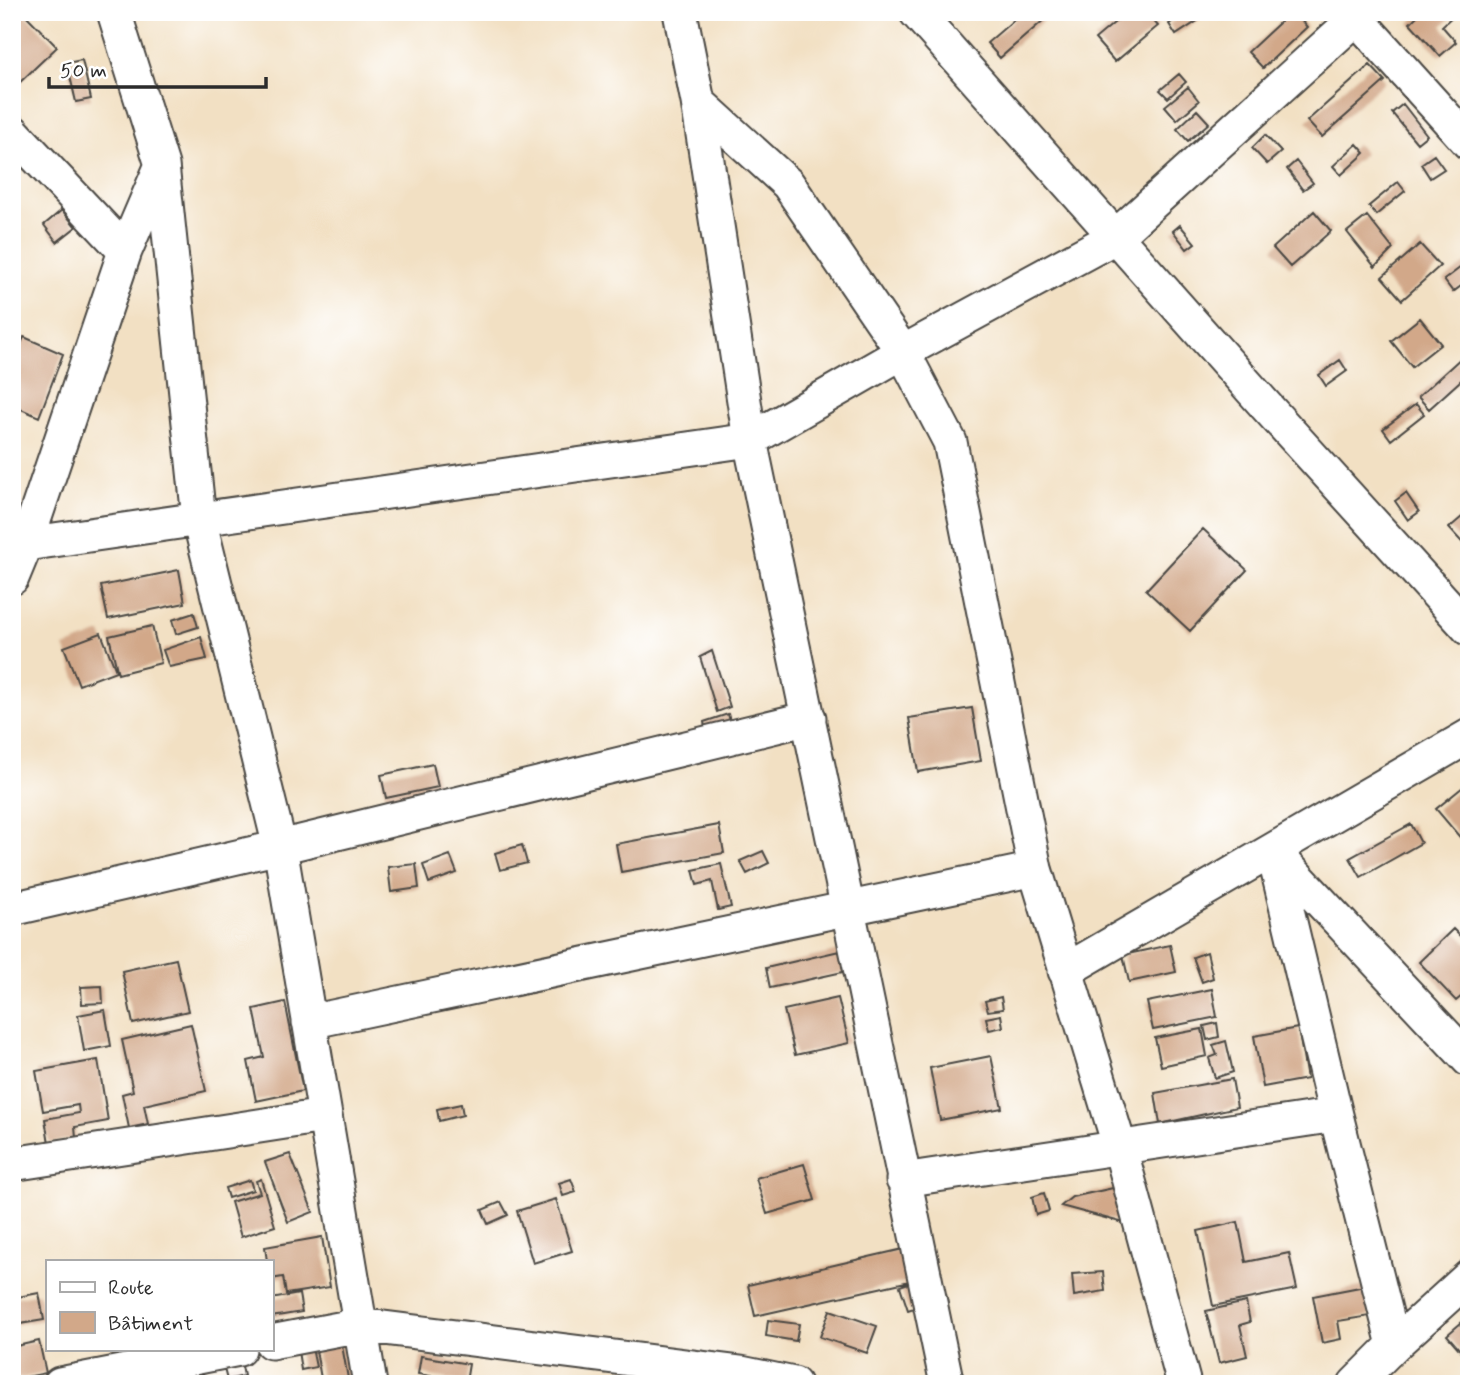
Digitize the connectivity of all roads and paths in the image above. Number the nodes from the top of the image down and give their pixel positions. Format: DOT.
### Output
graph roads {
  1 [pos="114,12"];
  2 [pos="680,12"];
  3 [pos="916,12"];
  4 [pos="1357,14"];
  5 [pos="698,102"];
  6 [pos="12,131"];
  7 [pos="1469,142"];
  8 [pos="162,165"];
  9 [pos="1115,237"];
  10 [pos="125,251"];
  11 [pos="903,352"];
  12 [pos="750,440"];
  13 [pos="199,519"];
  14 [pos="19,537"];
  15 [pos="12,578"];
  16 [pos="1469,629"];
  17 [pos="809,718"];
  18 [pos="1469,736"];
  19 [pos="280,847"];
  20 [pos="1273,851"];
  21 [pos="1035,869"];
  22 [pos="12,909"];
  23 [pos="849,909"];
  24 [pos="1065,971"];
  25 [pos="309,1022"];
  26 [pos="1469,1060"];
  27 [pos="1336,1115"];
  28 [pos="324,1116"];
  29 [pos="1120,1148"];
  30 [pos="12,1164"];
  31 [pos="903,1180"];
  32 [pos="1469,1277"];
  33 [pos="360,1325"];
  34 [pos="273,1342"];
  35 [pos="1394,1345"];
  36 [pos="234,1350"];
  37 [pos="741,1380"];
  38 [pos="60,1384"];
  39 [pos="369,1384"];
  40 [pos="794,1384"];
  41 [pos="947,1384"];
  42 [pos="1184,1384"];
  43 [pos="1355,1384"];
  1 -- 8 [label="street"];
  2 -- 5 [label="street"];
  3 -- 9 [label="street"];
  4 -- 7 [label="street"];
  4 -- 9 [label="street"];
  5 -- 11 [label="street"];
  5 -- 12 [label="street"];
  6 -- 10 [label="street"];
  8 -- 10 [label="street"];
  8 -- 13 [label="street"];
  9 -- 11 [label="street"];
  9 -- 16 [label="street"];
  10 -- 14 [label="street"];
  11 -- 12 [label="street"];
  11 -- 21 [label="street"];
  12 -- 13 [label="street"];
  12 -- 17 [label="street"];
  13 -- 14 [label="street"];
  13 -- 19 [label="street"];
  14 -- 15 [label="street"];
  17 -- 19 [label="street"];
  17 -- 23 [label="street"];
  18 -- 20 [label="street"];
  19 -- 22 [label="street"];
  19 -- 25 [label="street"];
  20 -- 24 [label="street"];
  20 -- 26 [label="street"];
  20 -- 27 [label="street"];
  21 -- 23 [label="street"];
  21 -- 24 [label="street"];
  23 -- 25 [label="street"];
  23 -- 31 [label="street"];
  24 -- 29 [label="street"];
  25 -- 28 [label="street"];
  27 -- 29 [label="street"];
  27 -- 35 [label="street"];
  28 -- 30 [label="street"];
  28 -- 33 [label="street"];
  29 -- 31 [label="street"];
  29 -- 42 [label="street"];
  31 -- 41 [label="street"];
  32 -- 35 [label="street"];
  33 -- 34 [label="street"];
  33 -- 37 [label="street"];
  33 -- 39 [label="street"];
  35 -- 43 [label="street"];
  36 -- 38 [label="street"];
  37 -- 40 [label="street"];
}
